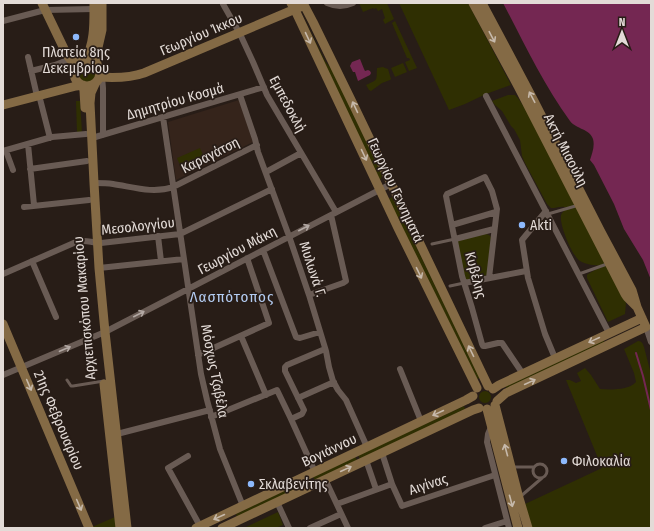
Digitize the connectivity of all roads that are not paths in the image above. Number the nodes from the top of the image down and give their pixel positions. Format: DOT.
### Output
graph roads {
  1 [pos="102,3"];
  2 [pos="327,3"];
  3 [pos="353,3"];
  4 [pos="473,3"];
  5 [pos="482,3"];
  6 [pos="223,4"];
  7 [pos="306,4"];
  8 [pos="43,6"];
  9 [pos="94,6"];
  10 [pos="293,6"];
  11 [pos="3,20"];
  12 [pos="240,34"];
  13 [pos="28,57"];
  14 [pos="78,61"];
  15 [pos="97,64"];
  16 [pos="31,71"];
  17 [pos="99,79"];
  18 [pos="82,85"];
  19 [pos="264,87"];
  20 [pos="240,95"];
  21 [pos="38,96"];
  22 [pos="486,96"];
  23 [pos="3,105"];
  24 [pos="163,117"];
  25 [pos="103,135"];
  26 [pos="89,136"];
  27 [pos="50,138"];
  28 [pos="28,144"];
  29 [pos="257,145"];
  30 [pos="4,151"];
  31 [pos="301,153"];
  32 [pos="87,161"];
  33 [pos="30,168"];
  34 [pos="13,170"];
  35 [pos="266,172"];
  36 [pos="94,183"];
  37 [pos="391,184"];
  38 [pos="173,187"];
  39 [pos="272,189"];
  40 [pos="379,189"];
  41 [pos="89,200"];
  42 [pos="34,205"];
  43 [pos="579,205"];
  44 [pos="24,207"];
  45 [pos="496,212"];
  46 [pos="547,212"];
  47 [pos="333,213"];
  48 [pos="452,225"];
  49 [pos="494,230"];
  50 [pos="180,234"];
  51 [pos="158,236"];
  52 [pos="289,236"];
  53 [pos="455,239"];
  54 [pos="94,242"];
  55 [pos="432,244"];
  56 [pos="263,250"];
  57 [pos="247,258"];
  58 [pos="184,259"];
  59 [pos="32,261"];
  60 [pos="161,261"];
  61 [pos="609,263"];
  62 [pos="99,268"];
  63 [pos="526,271"];
  64 [pos="3,274"];
  65 [pos="579,274"];
  66 [pos="489,278"];
  67 [pos="464,283"];
  68 [pos="450,286"];
  69 [pos="189,288"];
  70 [pos="309,295"];
  71 [pos="637,307"];
  72 [pos="56,317"];
  73 [pos="642,318"];
  74 [pos="4,327"];
  75 [pos="646,327"];
  76 [pos="320,332"];
  77 [pos="103,333"];
  78 [pos="609,333"];
  79 [pos="241,336"];
  80 [pos="651,342"];
  81 [pos="325,349"];
  82 [pos="198,355"];
  83 [pos="556,358"];
  84 [pos="22,368"];
  85 [pos="400,369"];
  86 [pos="523,374"];
  87 [pos="3,375"];
  88 [pos="67,380"];
  89 [pos="104,381"];
  90 [pos="334,382"];
  91 [pos="491,387"];
  92 [pos="475,392"];
  93 [pos="266,395"];
  94 [pos="298,398"];
  95 [pos="489,406"];
  96 [pos="210,414"];
  97 [pos="291,419"];
  98 [pos="421,421"];
  99 [pos="492,426"];
  100 [pos="116,434"];
  101 [pos="367,447"];
  102 [pos="382,453"];
  103 [pos="188,456"];
  104 [pos="366,460"];
  105 [pos="511,467"];
  106 [pos="534,467"];
  107 [pos="315,472"];
  108 [pos="495,475"];
  109 [pos="542,478"];
  110 [pos="325,479"];
  111 [pos="392,484"];
  112 [pos="376,490"];
  113 [pos="519,498"];
  114 [pos="277,502"];
  115 [pos="337,504"];
  116 [pos="243,506"];
  117 [pos="341,514"];
  118 [pos="507,521"];
  119 [pos="198,527"];
  120 [pos="228,527"];
  121 [pos="287,527"];
  122 [pos="89,528"];
  123 [pos="120,528"];
  124 [pos="127,528"];
  125 [pos="310,528"];
  126 [pos="348,528"];
  127 [pos="484,528"];
  128 [pos="509,528"];
  129 [pos="518,528"];
  130 [pos="528,528"];
  1 -- 15 [label="street"];
  2 -- 3 [label="street"];
  4 -- 43 [label="street, Ακτή Μιαούλη, one-way"];
  71 -- 5 [label="street, Ακτή Μιαούλη, one-way"];
  6 -- 12 [label="street, Εμπεδοκλή"];
  7 -- 10 [label="street, Γεωργίου Ίκκου"];
  37 -- 7 [label="street, Γεωργίου Γεννηματά, one-way"];
  8 -- 9 [label="street"];
  8 -- 11 [label="street"];
  8 -- 14 [label="street"];
  9 -- 14 [label="street"];
  10 -- 12 [label="street, Γεωργίου Ίκκου"];
  10 -- 40 [label="street, Γεωργίου Γεννηματά, one-way"];
  12 -- 17 [label="street, Γεωργίου Ίκκου"];
  12 -- 19 [label="street, Εμπεδοκλή"];
  13 -- 16 [label="street"];
  14 -- 15 [label="street"];
  14 -- 16 [label="street"];
  14 -- 18 [label="street"];
  15 -- 17 [label="street"];
  16 -- 21 [label="street"];
  17 -- 18 [label="street"];
  17 -- 25 [label="street"];
  17 -- 26 [label="street"];
  18 -- 21 [label="street"];
  18 -- 26 [label="street, Αρχιεπισκόπου Μακαρίου"];
  19 -- 20 [label="street, Δημητρίου Κοσμά"];
  19 -- 31 [label="street, Εμπεδοκλή"];
  20 -- 24 [label="street, Δημητρίου Κοσμά"];
  20 -- 29 [label="street, Μυλωνά Γ."];
  21 -- 23 [label="street"];
  21 -- 27 [label="street"];
  22 -- 46 [label="street"];
  24 -- 25 [label="street, Δημητρίου Κοσμά"];
  24 -- 38 [label="street, Μόσχως Τζαβέλα"];
  25 -- 26 [label="street, Δημητρίου Κοσμά"];
  26 -- 27 [label="street, Δημητρίου Κοσμά"];
  26 -- 32 [label="street, Αρχιεπισκόπου Μακαρίου"];
  26 -- 36 [label="street"];
  27 -- 28 [label="street, Δημητρίου Κοσμά"];
  28 -- 30 [label="street, Δημητρίου Κοσμά"];
  28 -- 33 [label="street"];
  29 -- 35 [label="street, Μυλωνά Γ."];
  29 -- 38 [label="street, Καραγάτση"];
  30 -- 34 [label="street"];
  31 -- 35 [label="street"];
  31 -- 47 [label="street, Εμπεδοκλή"];
  32 -- 33 [label="street"];
  32 -- 41 [label="street, Αρχιεπισκόπου Μακαρίου"];
  33 -- 42 [label="street"];
  35 -- 39 [label="street, Μυλωνά Γ."];
  36 -- 38 [label="street, Καραγάτση"];
  36 -- 54 [label="street"];
  37 -- 40 [label="street, Γεωργίου Μάκη"];
  91 -- 37 [label="street, Γεωργίου Γεννηματά, one-way"];
  38 -- 50 [label="street, Μόσχως Τζαβέλα"];
  39 -- 50 [label="street, Μεσολογγίου"];
  39 -- 52 [label="street, Μυλωνά Γ."];
  40 -- 47 [label="street, Γεωργίου Μάκη"];
  40 -- 92 [label="street, Γεωργίου Γεννηματά, one-way"];
  41 -- 42 [label="street"];
  41 -- 54 [label="street, Αρχιεπισκόπου Μακαρίου"];
  42 -- 44 [label="street"];
  43 -- 46 [label="lane"];
  43 -- 61 [label="street, Ακτή Μιαούλη"];
  45 -- 48 [label="street"];
  45 -- 48 [label="street, Κυβέλης"];
  45 -- 49 [label="street"];
  46 -- 63 [label="street"];
  46 -- 65 [label="street"];
  52 -- 47 [label="street, Γεωργίου Μάκη, one-way"];
  47 -- 70 [label="street, Εμπεδοκλή"];
  48 -- 53 [label="street, Κυβέλης"];
  49 -- 53 [label="street"];
  49 -- 66 [label="street"];
  50 -- 51 [label="street, Μεσολογγίου"];
  50 -- 58 [label="street, Μόσχως Τζαβέλα"];
  51 -- 54 [label="street, Μεσολογγίου"];
  51 -- 60 [label="street"];
  52 -- 56 [label="street, Γεωργίου Μάκη"];
  52 -- 70 [label="street, Μυλωνά Γ."];
  53 -- 55 [label="lane"];
  53 -- 67 [label="street, Κυβέλης"];
  54 -- 59 [label="street, Μεσολογγίου"];
  54 -- 62 [label="street"];
  54 -- 77 [label="street, Αρχιεπισκόπου Μακαρίου"];
  56 -- 57 [label="street, Γεωργίου Μάκη"];
  56 -- 76 [label="street"];
  57 -- 69 [label="street, Γεωργίου Μάκη"];
  57 -- 79 [label="street"];
  58 -- 60 [label="street"];
  58 -- 69 [label="street, Μόσχως Τζαβέλα"];
  59 -- 64 [label="street, Μεσολογγίου"];
  59 -- 72 [label="street"];
  60 -- 62 [label="street"];
  61 -- 65 [label="lane"];
  61 -- 71 [label="street, Ακτή Μιαούλη"];
  62 -- 77 [label="street"];
  63 -- 66 [label="street"];
  63 -- 83 [label="street"];
  65 -- 78 [label="street"];
  66 -- 67 [label="street"];
  67 -- 68 [label="lane"];
  67 -- 86 [label="street, Κυβέλης"];
  77 -- 69 [label="street, Γεωργίου Μάκη, one-way"];
  69 -- 82 [label="street, Μόσχως Τζαβέλα"];
  70 -- 76 [label="street, Μυλωνά Γ."];
  71 -- 73 [label="street, Ακτή Μιαούλη"];
  73 -- 75 [label="street, Ακτή Μιαούλη"];
  73 -- 78 [label="street, Βογιάννου"];
  74 -- 84 [label="street, 21ης Φεβρουαρίου"];
  75 -- 80 [label="street"];
  95 -- 75 [label="street, Βογιάννου, one-way"];
  76 -- 81 [label="street, Μυλωνά Γ."];
  84 -- 77 [label="street, Γεωργίου Μάκη, one-way"];
  77 -- 89 [label="street, Αρχιεπισκόπου Μακαρίου"];
  77 -- 100 [label="street"];
  78 -- 83 [label="street, Βογιάννου, one-way"];
  79 -- 82 [label="street"];
  79 -- 93 [label="street"];
  81 -- 90 [label="street, Μυλωνά Γ."];
  81 -- 94 [label="street"];
  82 -- 96 [label="street, Μόσχως Τζαβέλα"];
  83 -- 86 [label="street, Βογιάννου"];
  84 -- 87 [label="street, Γεωργίου Μάκη"];
  84 -- 122 [label="street, 21ης Φεβρουαρίου, one-way"];
  85 -- 98 [label="street"];
  86 -- 91 [label="street, Βογιάννου"];
  88 -- 89 [label="lane"];
  89 -- 123 [label="street, Αρχιεπισκόπου Μακαρίου"];
  90 -- 94 [label="street"];
  90 -- 101 [label="street, Μυλωνά Γ."];
  91 -- 92 [label="street, Βογιάννου"];
  91 -- 95 [label="street"];
  92 -- 95 [label="street"];
  92 -- 98 [label="street, Βογιάννου, one-way"];
  93 -- 96 [label="street"];
  93 -- 97 [label="street"];
  94 -- 97 [label="street"];
  95 -- 99 [label="street"];
  95 -- 102 [label="street, Βογιάννου"];
  105 -- 95 [label="street, one-way"];
  96 -- 100 [label="street"];
  96 -- 116 [label="street, Μόσχως Τζαβέλα"];
  97 -- 107 [label="street"];
  98 -- 101 [label="street, Βογιάννου"];
  99 -- 108 [label="street"];
  99 -- 129 [label="street, one-way"];
  100 -- 124 [label="street"];
  101 -- 107 [label="street, Βογιάννου"];
  102 -- 104 [label="street, Βογιάννου"];
  102 -- 111 [label="street"];
  103 -- 119 [label="street"];
  110 -- 104 [label="street, Βογιάννου, one-way"];
  104 -- 112 [label="street"];
  105 -- 106 [label="lane"];
  105 -- 113 [label="street"];
  106 -- 109 [label="lane"];
  106 -- 109 [label="lane"];
  107 -- 116 [label="street, Βογιάννου"];
  108 -- 111 [label="street, Αιγίνας"];
  108 -- 118 [label="street"];
  109 -- 113 [label="lane"];
  110 -- 114 [label="street, Βογιάννου"];
  110 -- 115 [label="street"];
  111 -- 112 [label="street, Αιγίνας"];
  112 -- 115 [label="street, Αιγίνας"];
  113 -- 130 [label="street"];
  114 -- 120 [label="street, Βογιάννου"];
  114 -- 121 [label="street"];
  115 -- 117 [label="street"];
  116 -- 119 [label="street, Βογιάννου, one-way"];
  117 -- 125 [label="street"];
  117 -- 126 [label="street"];
  118 -- 127 [label="street"];
  118 -- 128 [label="street"];
}
